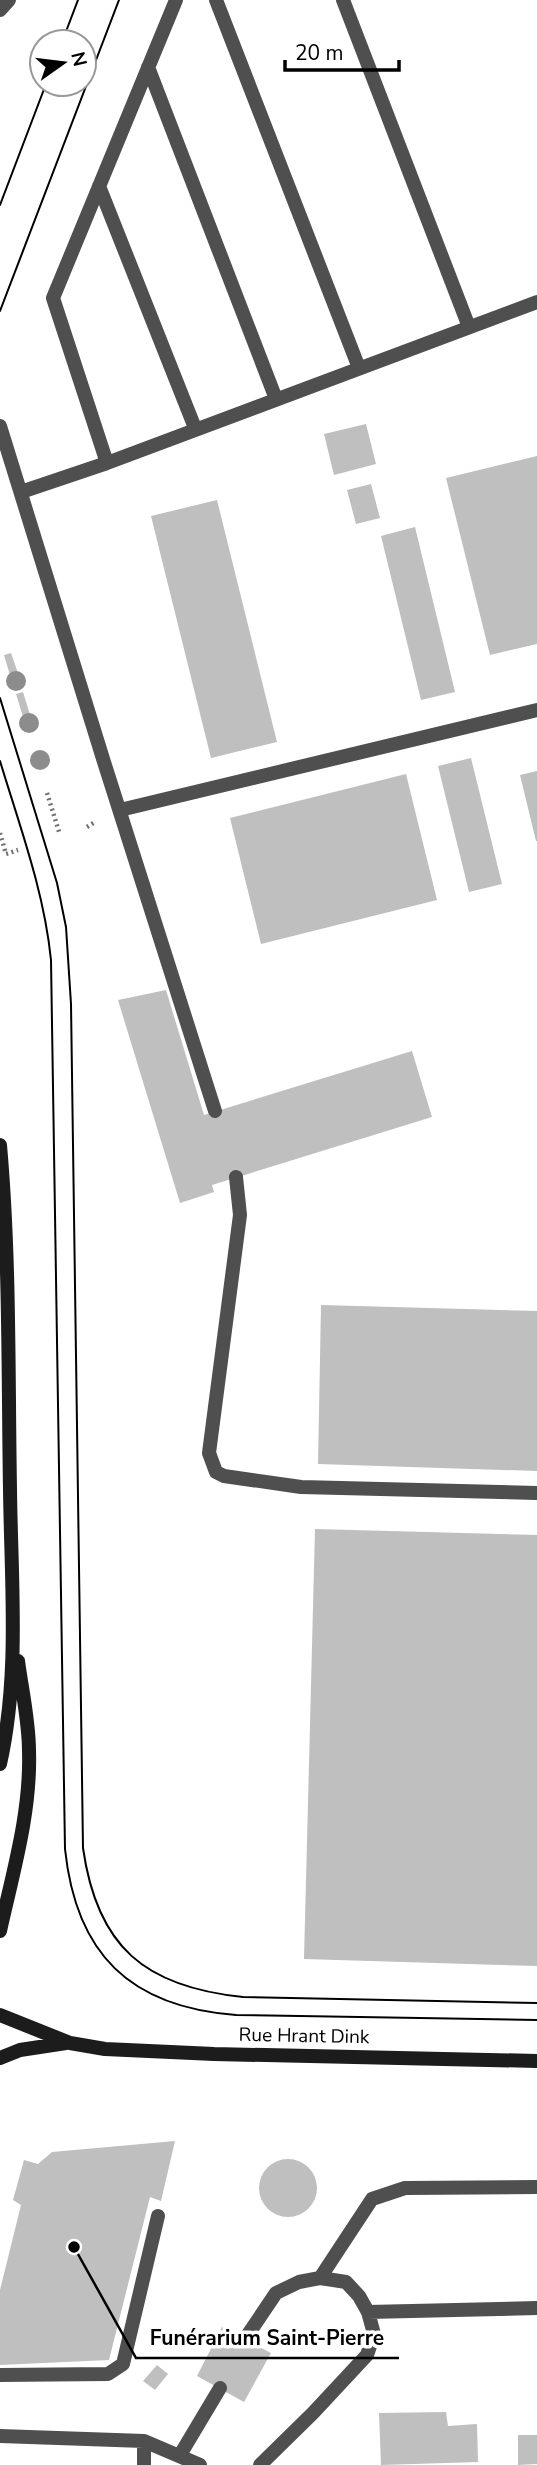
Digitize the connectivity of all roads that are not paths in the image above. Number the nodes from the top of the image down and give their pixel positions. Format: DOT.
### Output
graph roads {
  1 [pos="9,0"];
  2 [pos="176,0"];
  3 [pos="216,0"];
  4 [pos="343,0"];
  5 [pos="0,9"];
  6 [pos="148,67"];
  7 [pos="99,186"];
  8 [pos="537,302"];
  9 [pos="469,327"];
  10 [pos="359,368"];
  11 [pos="276,399"];
  12 [pos="0,426"];
  13 [pos="195,428"];
  14 [pos="107,463"];
  15 [pos="21,492"];
  16 [pos="537,710"];
  17 [pos="120,810"];
  18 [pos="215,1111"];
  19 [pos="0,1145"];
  20 [pos="236,1177"];
  21 [pos="537,1493"];
  22 [pos="12,1622"];
  23 [pos="0,1764"];
  24 [pos="0,1931"];
  25 [pos="0,2015"];
  26 [pos="71,2043"];
  27 [pos="0,2057"];
  28 [pos="537,2061"];
  29 [pos="537,2187"];
  30 [pos="158,2217"];
  31 [pos="320,2278"];
  32 [pos="537,2308"];
  33 [pos="368,2312"];
  34 [pos="245,2339"];
  35 [pos="0,2375"];
  36 [pos="220,2388"];
  37 [pos="0,2436"];
  38 [pos="144,2441"];
  39 [pos="180,2455"];
  40 [pos="144,2465"];
  41 [pos="200,2465"];
  42 [pos="260,2465"];
  1 -- 5 [label="lane"];
  2 -- 6 [label="lane"];
  3 -- 10 [label="lane"];
  4 -- 9 [label="lane"];
  6 -- 7 [label="lane"];
  6 -- 11 [label="lane"];
  7 -- 13 [label="lane"];
  7 -- 14 [label="lane"];
  8 -- 9 [label="lane"];
  9 -- 10 [label="lane"];
  10 -- 11 [label="lane"];
  11 -- 13 [label="lane"];
  12 -- 15 [label="lane"];
  13 -- 14 [label="lane"];
  14 -- 15 [label="lane"];
  15 -- 17 [label="lane"];
  16 -- 17 [label="lane"];
  17 -- 18 [label="lane"];
  19 -- 22 [label="main road"];
  20 -- 21 [label="lane"];
  22 -- 23 [label="main road"];
  22 -- 24 [label="main road"];
  25 -- 26 [label="main road, Rue Hrant Dink"];
  26 -- 27 [label="main road, Rue Hrant Dink"];
  26 -- 28 [label="main road, Rue Hrant Dink"];
  29 -- 31 [label="lane"];
  30 -- 35 [label="lane"];
  31 -- 33 [label="lane"];
  31 -- 34 [label="lane"];
  32 -- 33 [label="lane"];
  33 -- 42 [label="lane"];
  36 -- 39 [label="lane"];
  37 -- 38 [label="lane"];
  38 -- 39 [label="lane"];
  38 -- 40 [label="lane"];
  39 -- 41 [label="lane"];
}
